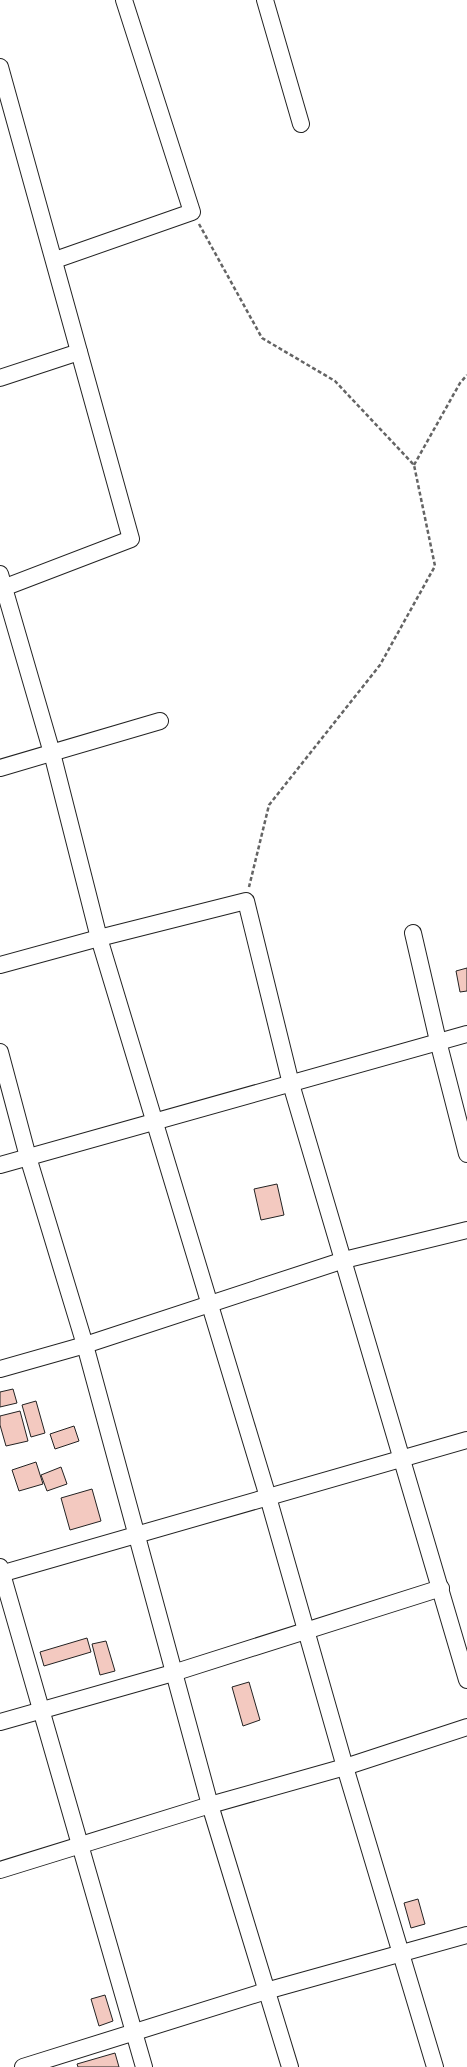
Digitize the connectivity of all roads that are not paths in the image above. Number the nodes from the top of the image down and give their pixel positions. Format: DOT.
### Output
graph roads {
  1 [pos="124,0"];
  2 [pos="265,0"];
  3 [pos="0,67"];
  4 [pos="301,124"];
  5 [pos="55,260"];
  6 [pos="79,352"];
  7 [pos="0,378"];
  8 [pos="2,581"];
  9 [pos="160,721"];
  10 [pos="52,753"];
  11 [pos="0,768"];
  12 [pos="413,933"];
  13 [pos="99,938"];
  14 [pos="0,965"];
  15 [pos="467,1034"];
  16 [pos="438,1041"];
  17 [pos="0,1052"];
  18 [pos="291,1084"];
  19 [pos="154,1121"];
  20 [pos="467,1154"];
  21 [pos="28,1158"];
  22 [pos="0,1165"];
  23 [pos="467,1230"];
  24 [pos="344,1260"];
  25 [pos="210,1305"];
  26 [pos="85,1345"];
  27 [pos="0,1368"];
  28 [pos="467,1440"];
  29 [pos="403,1458"];
  30 [pos="268,1497"];
  31 [pos="136,1534"];
  32 [pos="1,1571"];
  33 [pos="441,1588"];
  34 [pos="305,1631"];
  35 [pos="173,1673"];
  36 [pos="467,1680"];
  37 [pos="42,1710"];
  38 [pos="0,1722"];
  39 [pos="467,1727"];
  40 [pos="345,1767"];
  41 [pos="210,1805"];
  42 [pos="81,1845"];
  43 [pos="0,1870"];
  44 [pos="467,1935"];
  45 [pos="402,1954"];
  46 [pos="266,1991"];
  47 [pos="134,2032"];
  48 [pos="23,2067"];
  49 [pos="144,2067"];
  50 [pos="290,2067"];
  51 [pos="435,2067"];
  1 -- 5 [label="street"];
  2 -- 4 [label="street"];
  3 -- 5 [label="street"];
  5 -- 6 [label="street"];
  6 -- 7 [label="street"];
  6 -- 8 [label="street"];
  8 -- 10 [label="street"];
  9 -- 10 [label="street"];
  10 -- 11 [label="street"];
  10 -- 13 [label="street"];
  12 -- 16 [label="street"];
  13 -- 14 [label="street"];
  13 -- 18 [label="street"];
  13 -- 19 [label="street"];
  15 -- 16 [label="street"];
  16 -- 18 [label="street"];
  16 -- 20 [label="street"];
  17 -- 21 [label="street"];
  18 -- 19 [label="street"];
  18 -- 24 [label="street"];
  19 -- 21 [label="street"];
  19 -- 25 [label="street"];
  21 -- 22 [label="street"];
  21 -- 26 [label="street"];
  23 -- 24 [label="street"];
  24 -- 25 [label="street"];
  24 -- 29 [label="street"];
  25 -- 26 [label="street"];
  25 -- 30 [label="street"];
  26 -- 27 [label="street"];
  26 -- 31 [label="street"];
  28 -- 29 [label="street"];
  29 -- 30 [label="street"];
  29 -- 33 [label="street"];
  30 -- 31 [label="street"];
  30 -- 34 [label="street"];
  31 -- 32 [label="street"];
  31 -- 35 [label="street"];
  32 -- 37 [label="street"];
  33 -- 34 [label="street"];
  33 -- 36 [label="street"];
  34 -- 35 [label="street"];
  34 -- 40 [label="street"];
  35 -- 37 [label="street"];
  35 -- 41 [label="street"];
  37 -- 38 [label="street"];
  37 -- 42 [label="street"];
  39 -- 40 [label="street"];
  40 -- 41 [label="street"];
  40 -- 45 [label="street"];
  41 -- 42 [label="street"];
  41 -- 46 [label="street"];
  42 -- 43 [label="street"];
  42 -- 47 [label="street"];
  44 -- 45 [label="street"];
  45 -- 46 [label="street"];
  45 -- 51 [label="street"];
  46 -- 47 [label="street"];
  46 -- 50 [label="street"];
  47 -- 48 [label="street"];
  47 -- 49 [label="street"];
}
